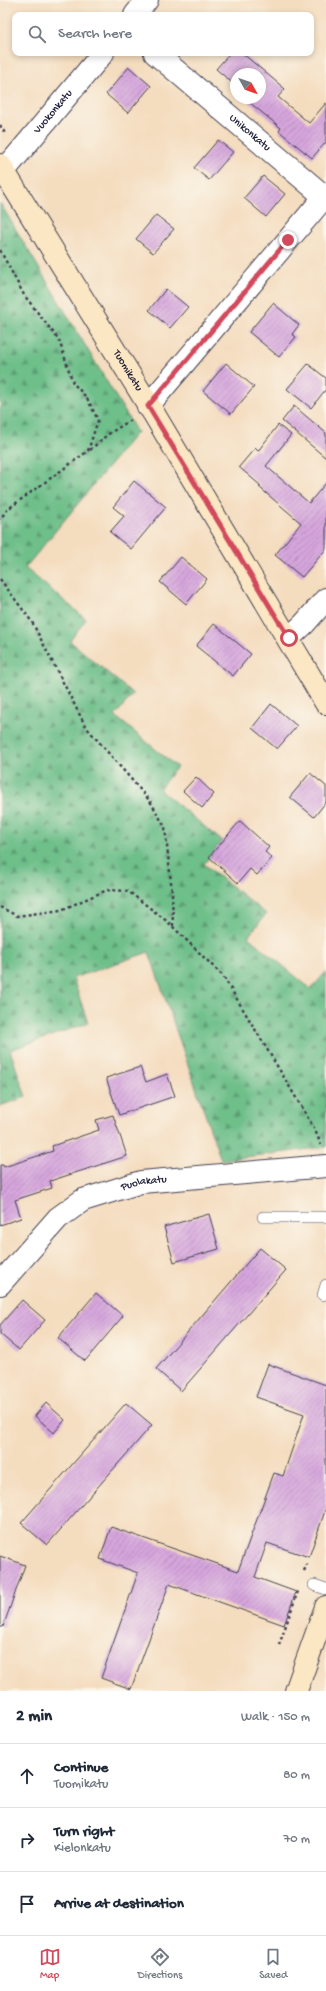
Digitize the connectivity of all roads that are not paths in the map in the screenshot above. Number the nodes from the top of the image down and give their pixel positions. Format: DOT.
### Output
graph roads {
  1 [pos="147,0"];
  2 [pos="137,12"];
  3 [pos="100,56"];
  4 [pos="159,56"];
  5 [pos="2,168"];
  6 [pos="326,196"];
  7 [pos="148,406"];
  8 [pos="326,599"];
  9 [pos="289,638"];
  10 [pos="326,703"];
  11 [pos="325,1158"];
  12 [pos="263,1217"];
  13 [pos="326,1217"];
  14 [pos="0,1284"];
  15 [pos="314,1585"];
  16 [pos="326,1589"];
  17 [pos="326,1607"];
  18 [pos="296,1691"];
  1 -- 2 [label="street"];
  3 -- 5 [label="street, Vuokonkatu"];
  4 -- 6 [label="street, Unikonkatu"];
  5 -- 7 [label="street, Tuomikatu"];
  6 -- 7 [label="street"];
  7 -- 9 [label="street, Tuomikatu"];
  8 -- 9 [label="street"];
  9 -- 10 [label="street, Tuomikatu"];
  11 -- 14 [label="street, Puolakatu"];
  12 -- 13 [label="lane"];
  15 -- 16 [label="lane"];
  17 -- 18 [label="street"];
}
